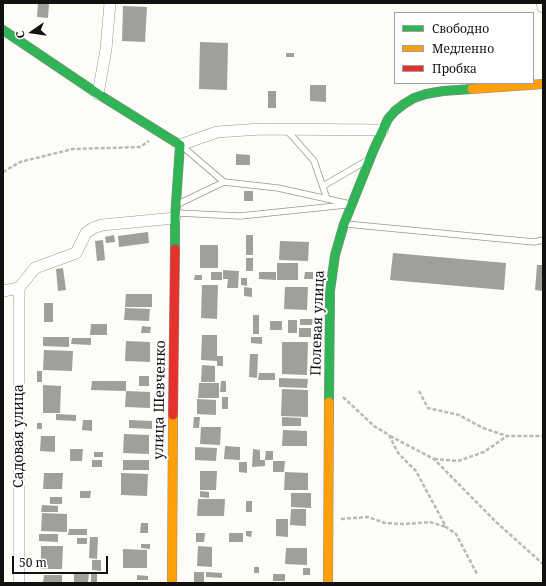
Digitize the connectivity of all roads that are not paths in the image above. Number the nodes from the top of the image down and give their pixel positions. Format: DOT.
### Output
graph roads {
  1 [pos="110,3"];
  2 [pos="542,3"];
  3 [pos="543,6"];
  4 [pos="3,30"];
  5 [pos="543,84"];
  6 [pos="98,94"];
  7 [pos="285,129"];
  8 [pos="383,130"];
  9 [pos="180,145"];
  10 [pos="370,158"];
  11 [pos="224,182"];
  12 [pos="323,186"];
  13 [pos="328,199"];
  14 [pos="352,204"];
  15 [pos="176,212"];
  16 [pos="344,224"];
  17 [pos="543,240"];
  18 [pos="19,288"];
  19 [pos="3,291"];
  20 [pos="19,583"];
  21 [pos="172,583"];
  22 [pos="328,583"];
  1 -- 6 [label="street"];
  2 -- 3 [label="street"];
  4 -- 6 [label="street"];
  5 -- 8 [label="street, Полевая улица"];
  6 -- 9 [label="street"];
  7 -- 8 [label="street"];
  7 -- 9 [label="street"];
  7 -- 12 [label="lane"];
  8 -- 10 [label="street, Полевая улица"];
  9 -- 11 [label="lane"];
  9 -- 15 [label="street, улица Шевченко"];
  10 -- 12 [label="lane"];
  10 -- 14 [label="street, Полевая улица"];
  11 -- 13 [label="lane"];
  11 -- 15 [label="lane"];
  12 -- 13 [label="lane"];
  13 -- 14 [label="lane"];
  14 -- 15 [label="lane"];
  14 -- 16 [label="street, Полевая улица"];
  15 -- 18 [label="street"];
  15 -- 21 [label="street, улица Шевченко"];
  16 -- 17 [label="lane"];
  16 -- 22 [label="street, Полевая улица"];
  18 -- 19 [label="street"];
  18 -- 20 [label="street, Садовая улица"];
}
